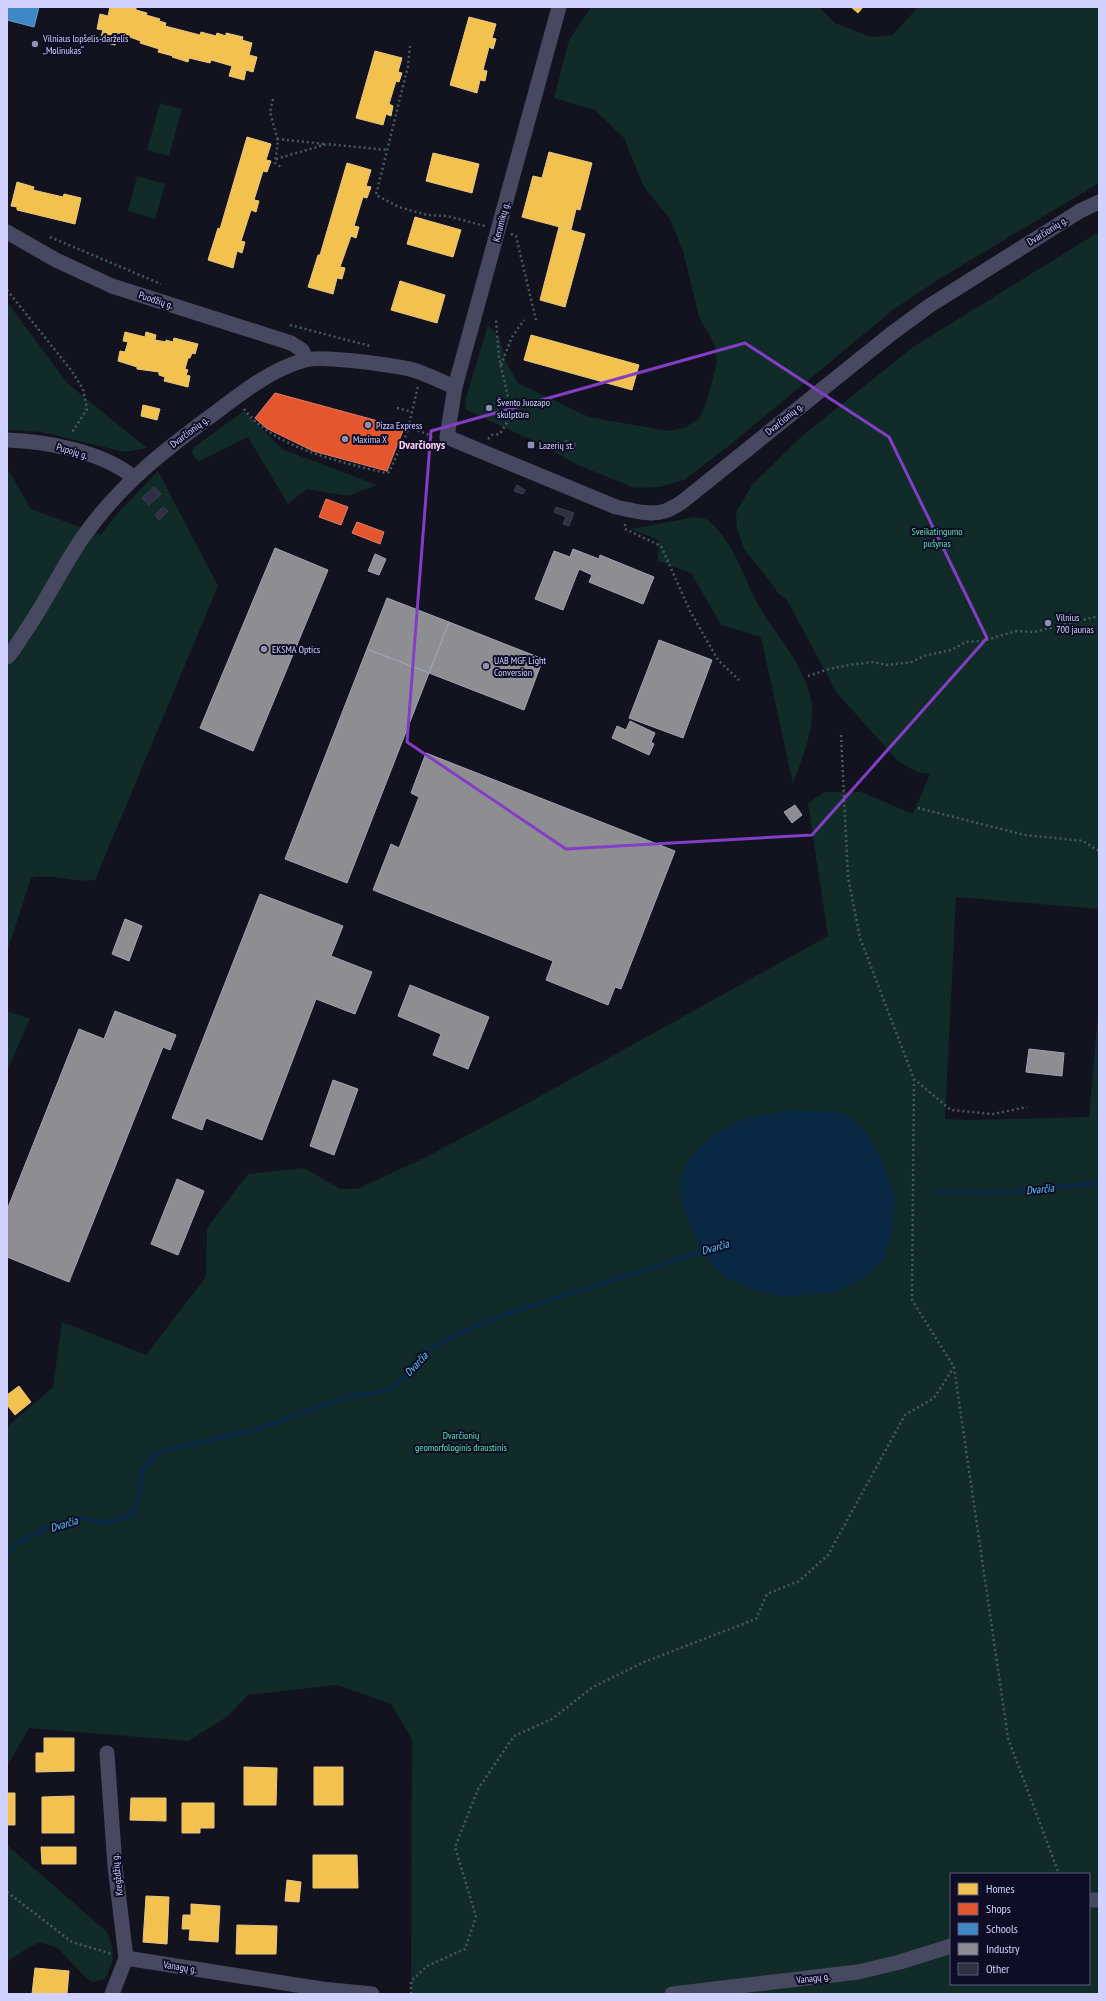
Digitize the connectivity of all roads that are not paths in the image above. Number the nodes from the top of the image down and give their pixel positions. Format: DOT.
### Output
graph roads {
  1 [pos="559,7"];
  2 [pos="1099,202"];
  3 [pos="7,232"];
  4 [pos="306,359"];
  5 [pos="455,387"];
  6 [pos="7,440"];
  7 [pos="442,440"];
  8 [pos="133,478"];
  9 [pos="7,657"];
  10 [pos="107,1753"];
  11 [pos="950,1946"];
  12 [pos="126,1958"];
  13 [pos="321,1991"];
  14 [pos="112,1994"];
  15 [pos="372,1994"];
  16 [pos="672,1994"];
  1 -- 5 [label="street, Keramikų g."];
  2 -- 7 [label="street, Dvarčionių g."];
  3 -- 4 [label="street, Puodžių g."];
  4 -- 5 [label="street, Dvarčionių g."];
  4 -- 8 [label="street, Dvarčionių g."];
  5 -- 7 [label="street, Keramikų g."];
  6 -- 8 [label="street, Pupojų g."];
  8 -- 9 [label="street, Dvarčionių g."];
  10 -- 12 [label="street, Kregždžių g."];
  11 -- 16 [label="street, Vanagų g."];
  12 -- 13 [label="street, Vanagų g."];
  12 -- 14 [label="street, Kregždžių g."];
  13 -- 15 [label="street, Vanagų g."];
}
